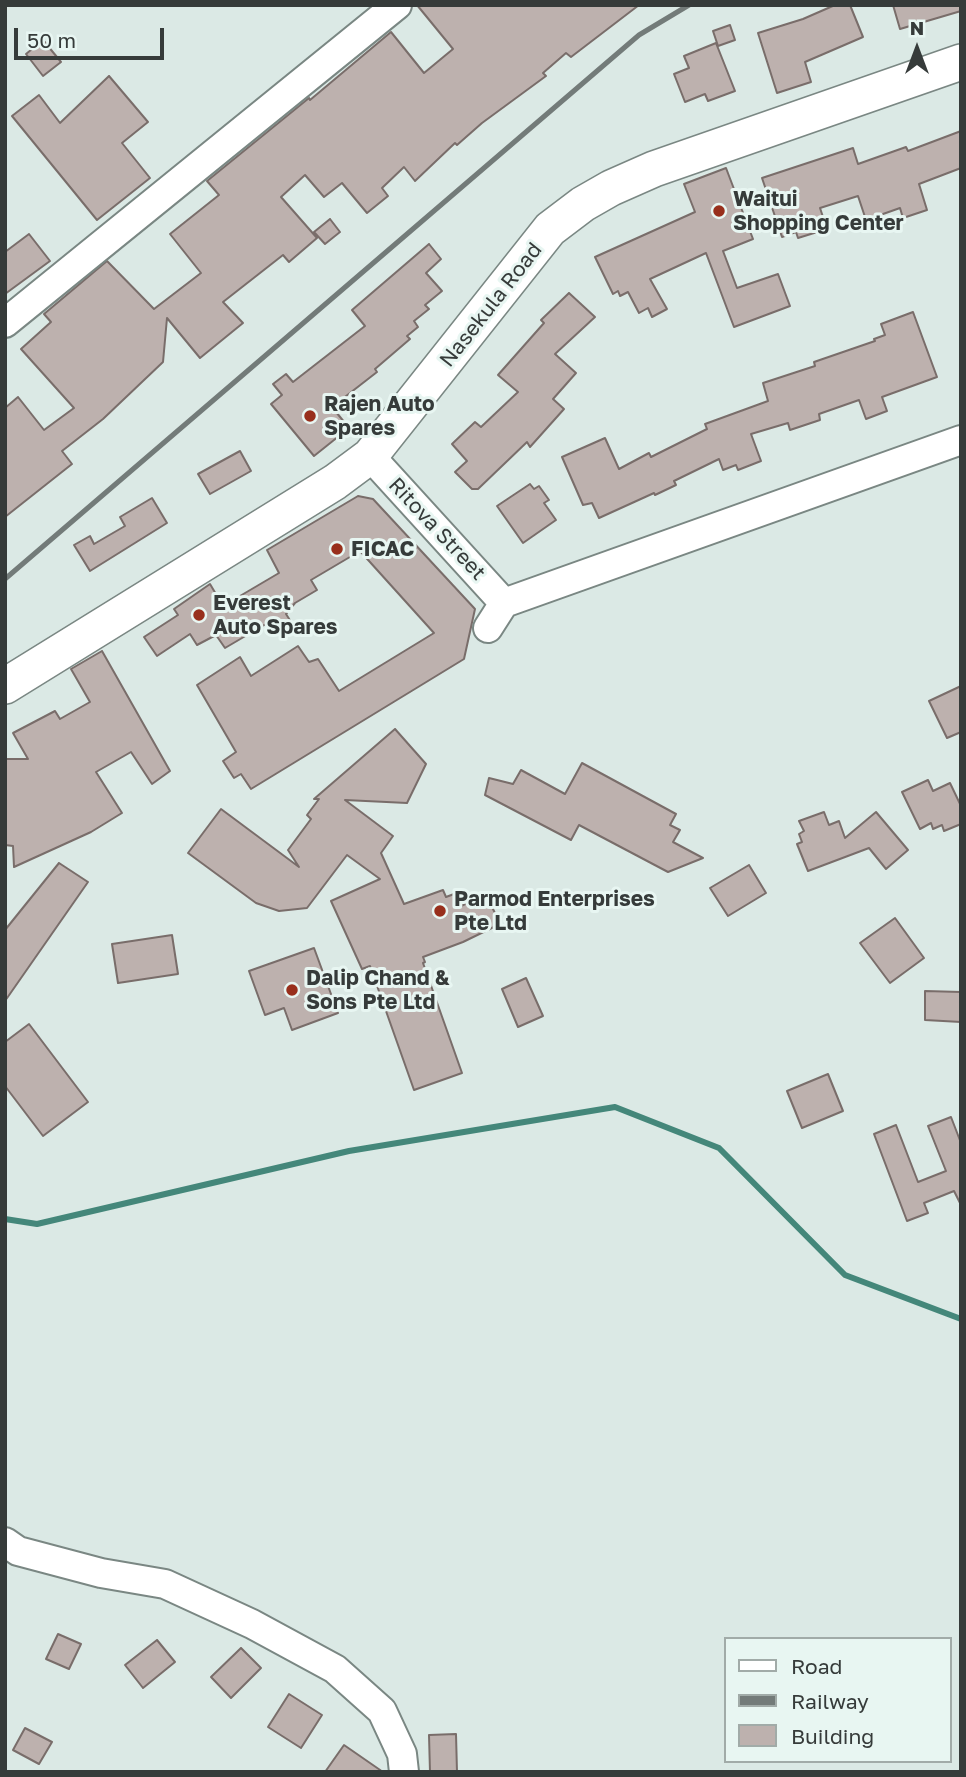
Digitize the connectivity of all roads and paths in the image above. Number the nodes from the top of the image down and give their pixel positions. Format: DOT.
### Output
graph roads {
  1 [pos="397,5"];
  2 [pos="961,62"];
  3 [pos="5,323"];
  4 [pos="961,440"];
  5 [pos="370,456"];
  6 [pos="504,603"];
  7 [pos="488,628"];
  8 [pos="8,680"];
  9 [pos="5,1542"];
  10 [pos="404,1772"];
  1 -- 3 [label="street"];
  2 -- 5 [label="main road, Nasekula Road"];
  4 -- 6 [label="street"];
  5 -- 6 [label="street, Ritova Street"];
  5 -- 8 [label="main road, Nasekula Road"];
  6 -- 7 [label="street"];
  9 -- 10 [label="street"];
}
